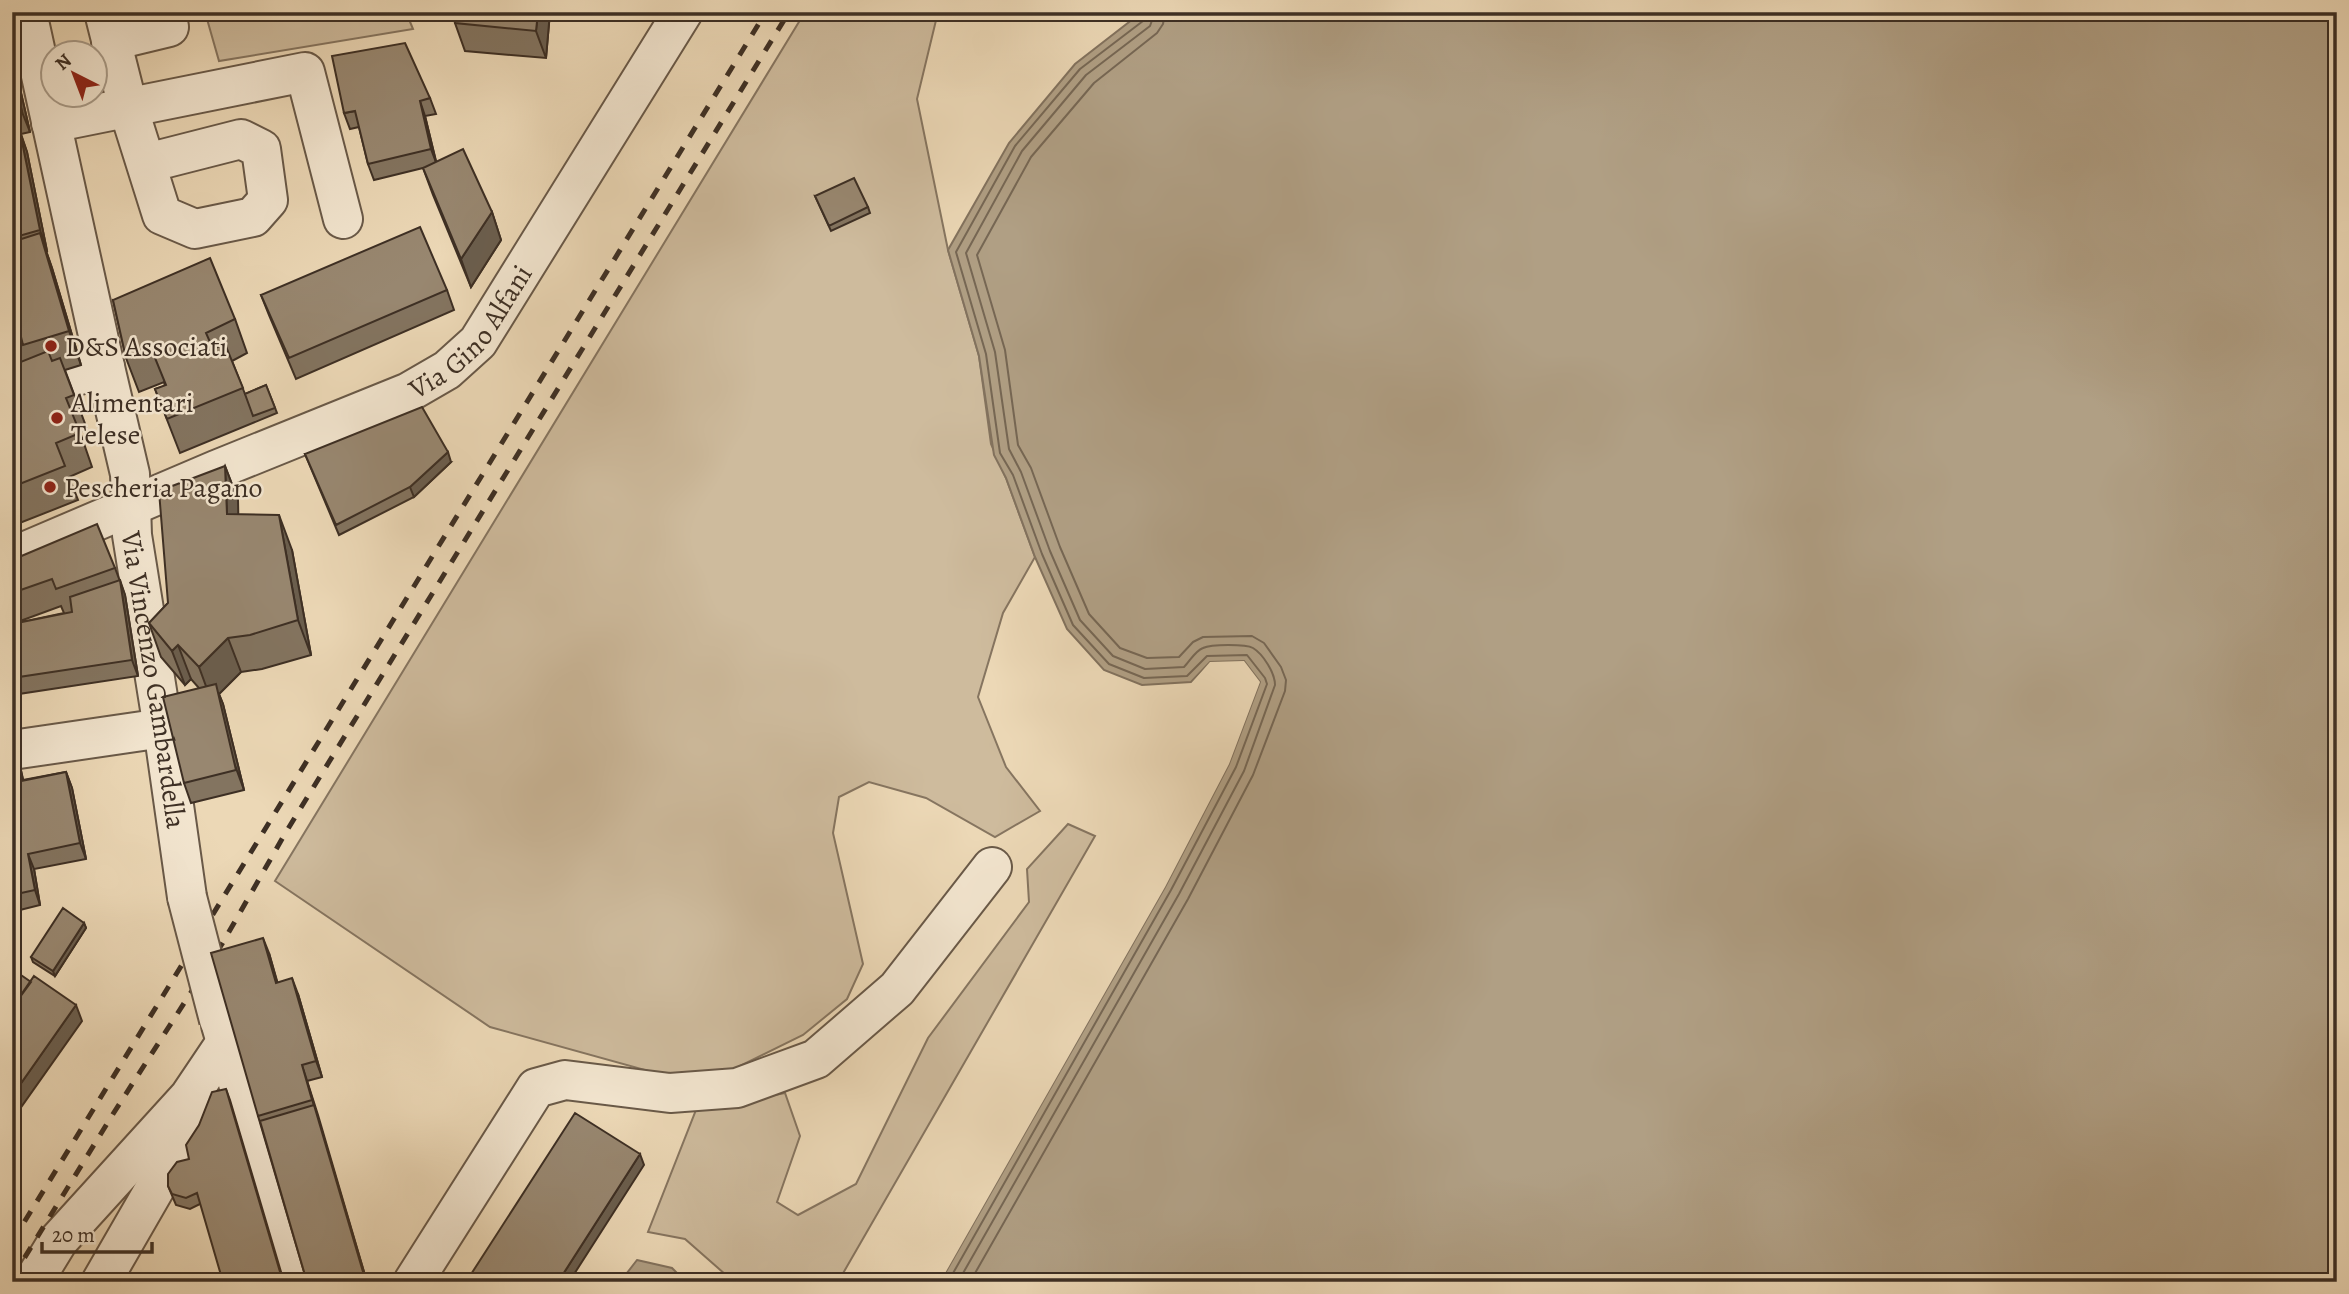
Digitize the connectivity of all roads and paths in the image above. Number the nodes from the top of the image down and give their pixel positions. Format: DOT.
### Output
graph roads {
  1 [pos="27,12"];
  2 [pos="164,12"];
  3 [pos="683,12"];
  4 [pos="107,27"];
  5 [pos="128,107"];
  6 [pos="51,122"];
  7 [pos="147,163"];
  8 [pos="343,219"];
  9 [pos="105,367"];
  10 [pos="12,396"];
  11 [pos="133,505"];
  12 [pos="12,557"];
  13 [pos="163,728"];
  14 [pos="12,750"];
  15 [pos="992,867"];
  16 [pos="223,1031"];
  17 [pos="33,1282"];
  18 [pos="101,1282"];
  19 [pos="296,1282"];
  20 [pos="413,1282"];
  1 -- 6 [label="street, Via Vincenzo Gambardella"];
  2 -- 4 [label="street"];
  3 -- 11 [label="street, Via Gino Alfani"];
  4 -- 5 [label="street"];
  5 -- 6 [label="street"];
  5 -- 7 [label="street"];
  5 -- 8 [label="street"];
  6 -- 9 [label="street, Via Vincenzo Gambardella"];
  9 -- 10 [label="street"];
  9 -- 11 [label="street, Via Vincenzo Gambardella"];
  11 -- 12 [label="street, Via Gino Alfani"];
  11 -- 13 [label="street, Via Vincenzo Gambardella"];
  13 -- 14 [label="street"];
  13 -- 16 [label="street, Via Vincenzo Gambardella, bridge"];
  15 -- 20 [label="street"];
  16 -- 17 [label="street"];
  16 -- 18 [label="street"];
  16 -- 19 [label="street"];
}
